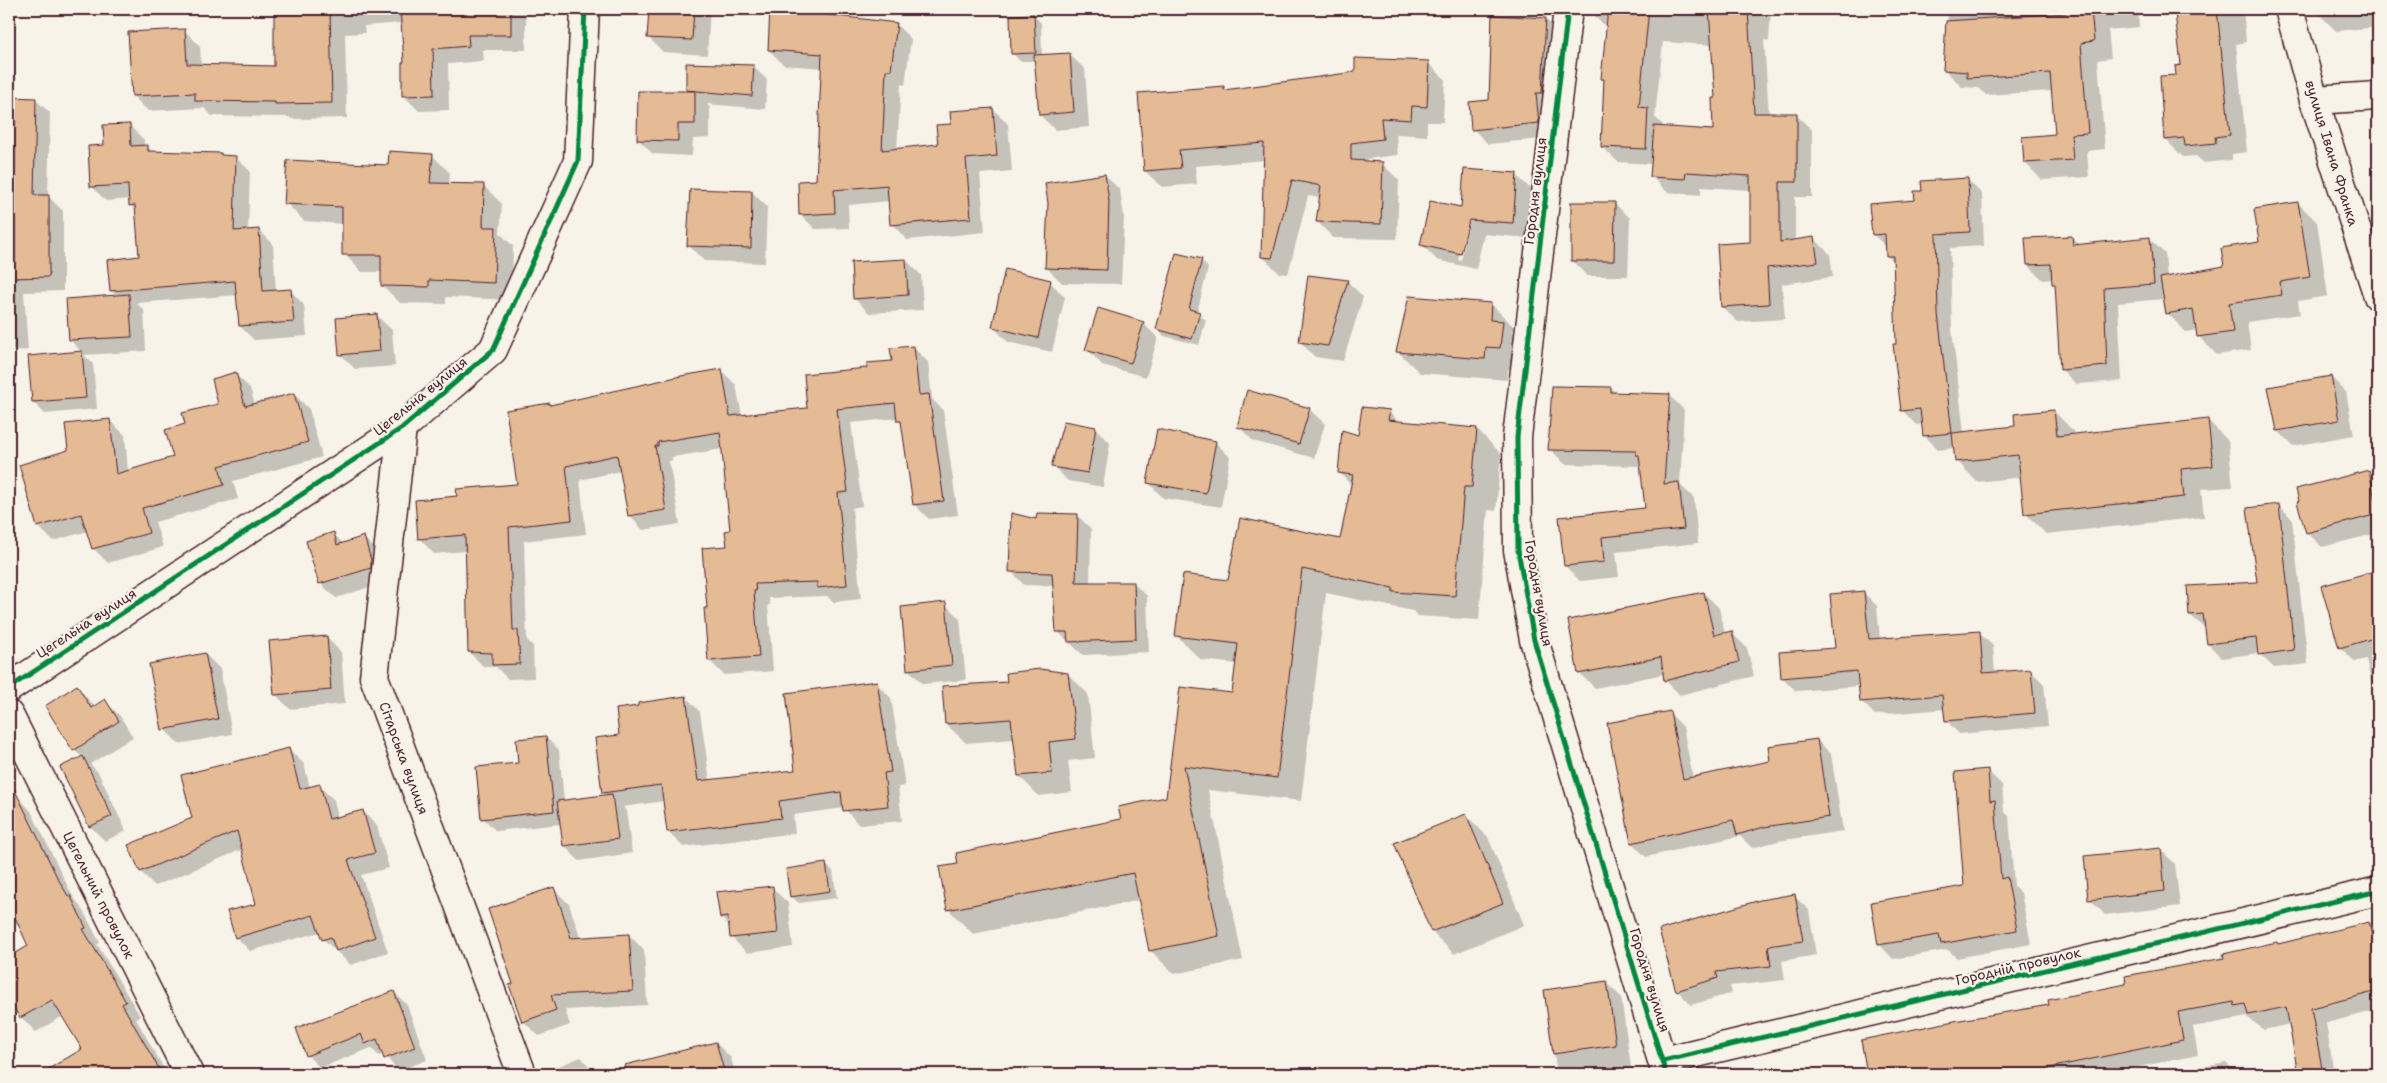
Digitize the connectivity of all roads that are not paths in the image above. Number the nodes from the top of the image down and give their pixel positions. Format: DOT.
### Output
graph roads {
  1 [pos="584,9"];
  2 [pos="1568,9"];
  3 [pos="2289,9"];
  4 [pos="2378,96"];
  5 [pos="2314,100"];
  6 [pos="2369,244"];
  7 [pos="2378,296"];
  8 [pos="402,428"];
  9 [pos="9,688"];
  10 [pos="9,715"];
  11 [pos="2378,891"];
  12 [pos="1664,1068"];
  13 [pos="189,1074"];
  14 [pos="522,1074"];
  1 -- 8 [label="street, Цегельна вулиця"];
  2 -- 12 [label="street, Городня вулиця"];
  3 -- 5 [label="street, вулиця Івана Франка"];
  4 -- 5 [label="street"];
  5 -- 6 [label="street, вулиця Івана Франка"];
  6 -- 7 [label="street, вулиця Івана Франка"];
  8 -- 9 [label="street, Цегельна вулиця"];
  8 -- 14 [label="street, Сітарська вулиця"];
  10 -- 13 [label="street, Цегельний провулок"];
  11 -- 12 [label="street, Городній провулок"];
}
